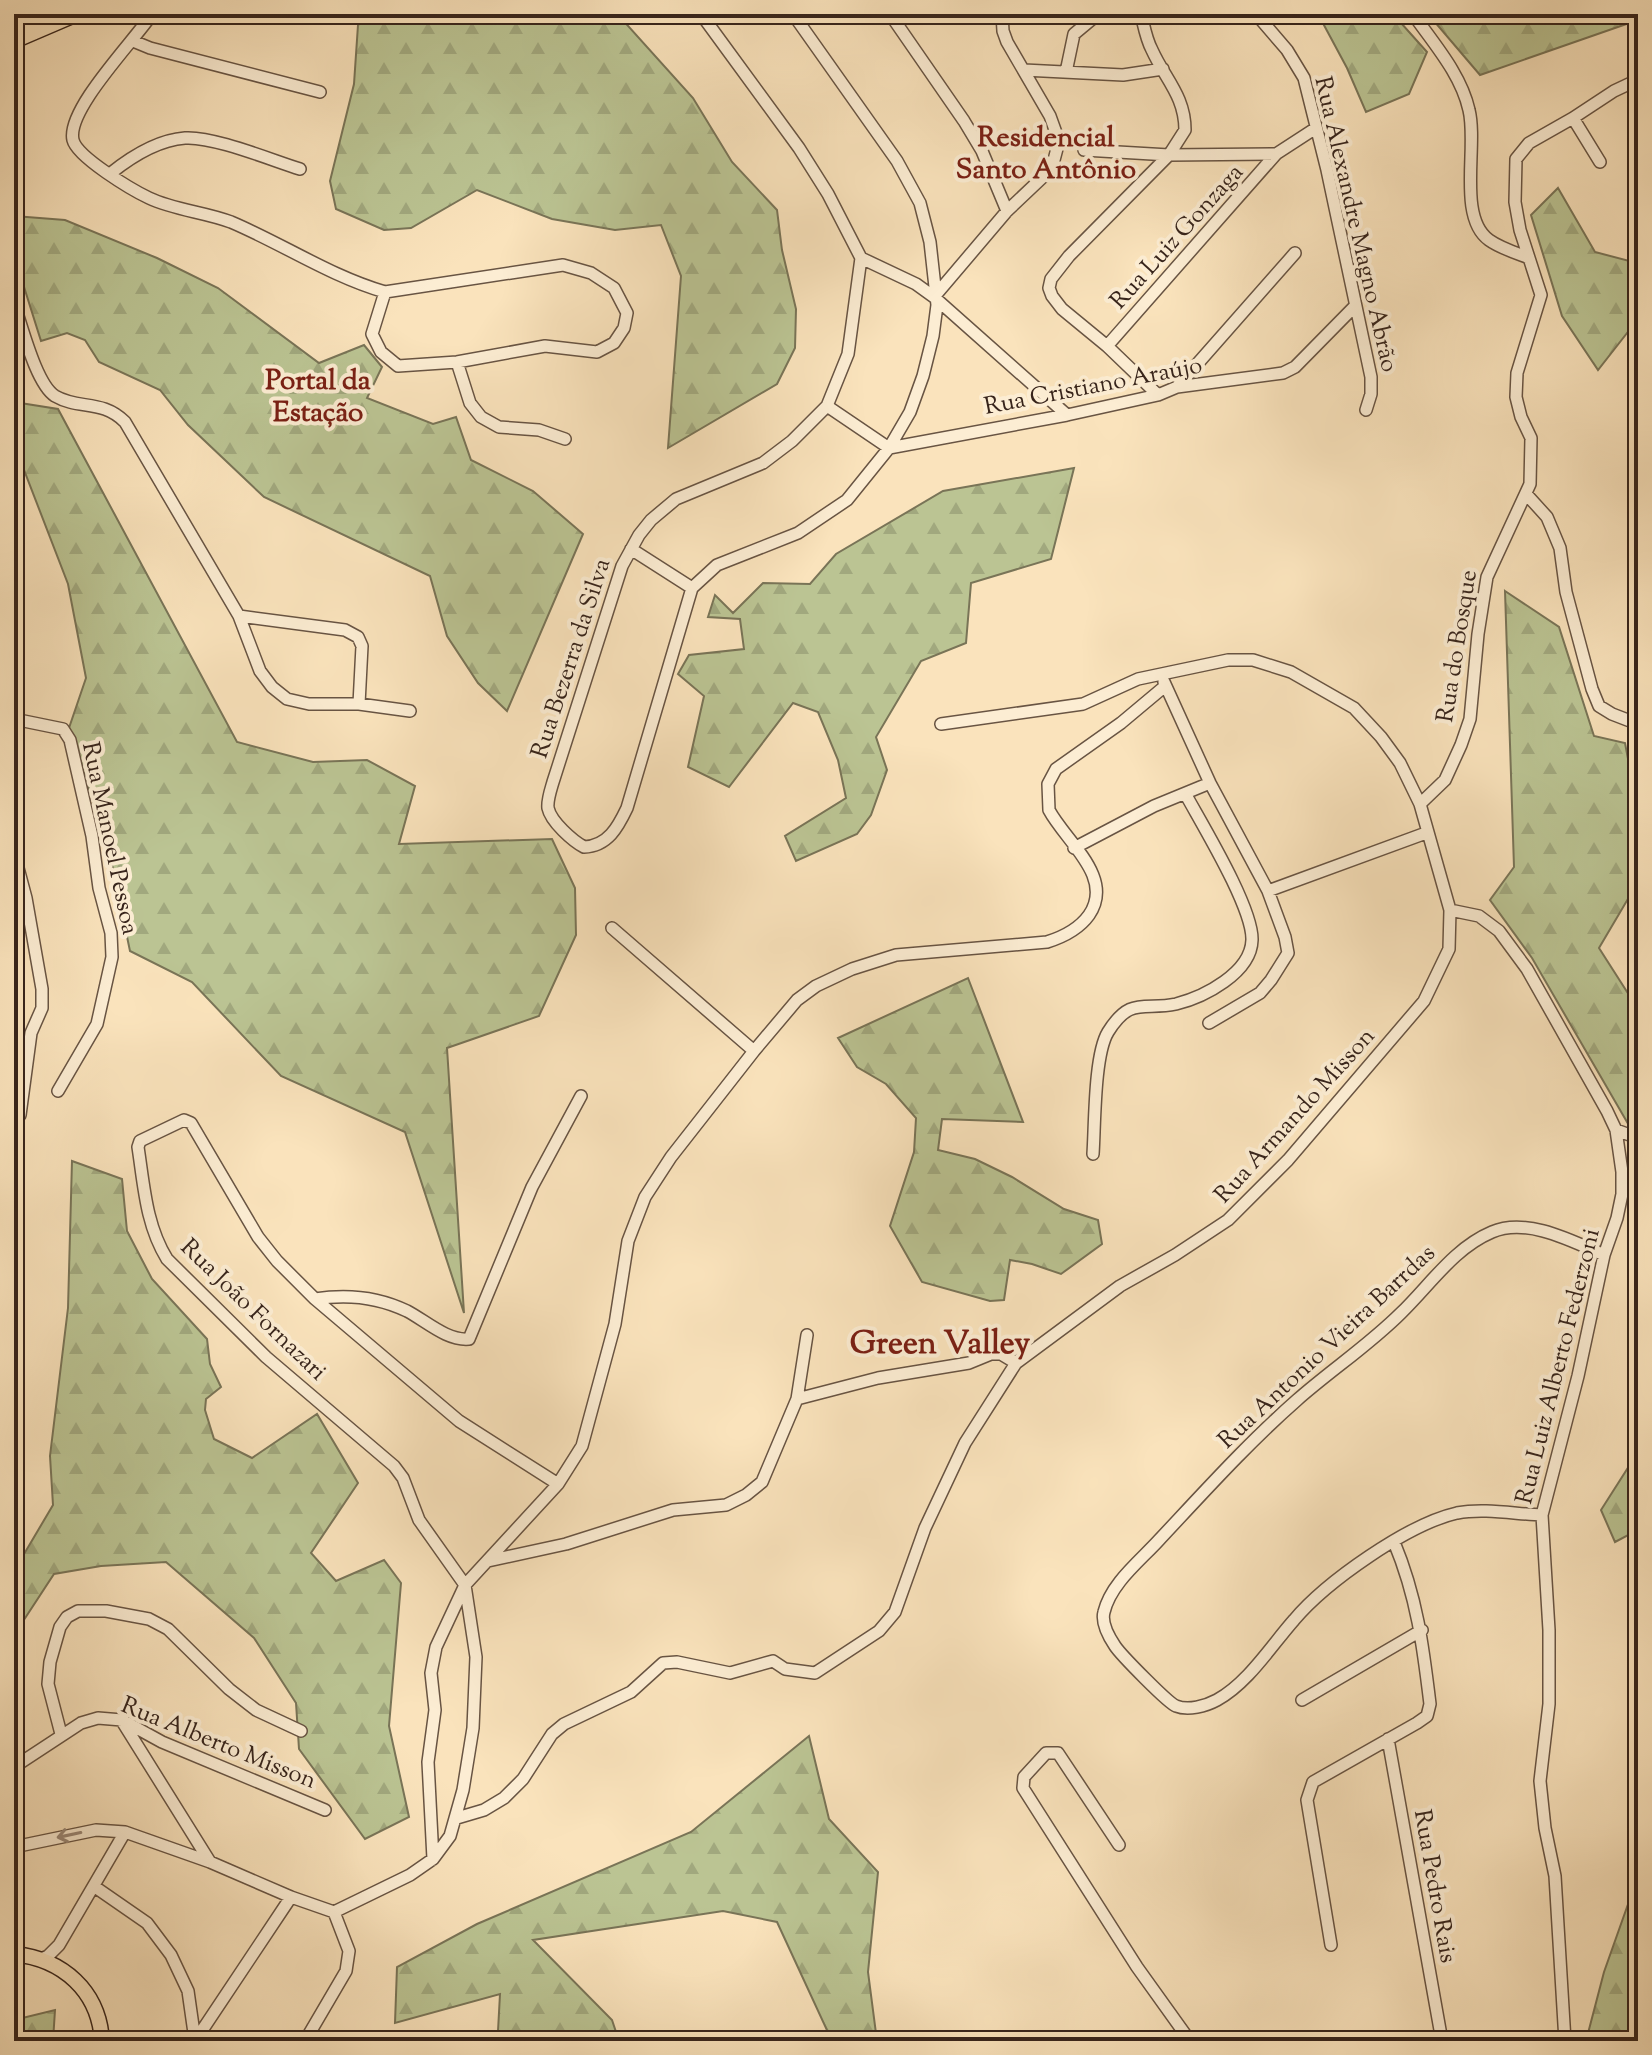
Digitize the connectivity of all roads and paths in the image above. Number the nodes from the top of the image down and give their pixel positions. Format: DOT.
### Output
graph roads {
  1 [pos="40,14"];
  2 [pos="77,14"];
  3 [pos="152,14"];
  4 [pos="701,14"];
  5 [pos="793,14"];
  6 [pos="890,14"];
  7 [pos="1002,14"];
  8 [pos="1098,14"];
  9 [pos="1141,14"];
  10 [pos="1256,14"];
  11 [pos="1413,14"];
  12 [pos="14,27"];
  13 [pos="14,41"];
  14 [pos="133,41"];
  15 [pos="1163,69"];
  16 [pos="1024,70"];
  17 [pos="1066,72"];
  18 [pos="1638,85"];
  19 [pos="320,92"];
  20 [pos="1573,118"];
  21 [pos="1316,128"];
  22 [pos="1084,150"];
  23 [pos="1276,154"];
  24 [pos="1169,155"];
  25 [pos="1600,162"];
  26 [pos="300,169"];
  27 [pos="111,173"];
  28 [pos="1007,211"];
  29 [pos="1295,253"];
  30 [pos="861,258"];
  31 [pos="1529,258"];
  32 [pos="385,292"];
  33 [pos="934,297"];
  34 [pos="14,304"];
  35 [pos="1355,306"];
  36 [pos="1107,346"];
  37 [pos="457,362"];
  38 [pos="1177,387"];
  39 [pos="1158,395"];
  40 [pos="827,406"];
  41 [pos="1366,410"];
  42 [pos="1067,415"];
  43 [pos="565,439"];
  44 [pos="889,448"];
  45 [pos="1527,495"];
  46 [pos="631,549"];
  47 [pos="692,588"];
  48 [pos="239,616"];
  49 [pos="1164,681"];
  50 [pos="359,704"];
  51 [pos="410,711"];
  52 [pos="14,719"];
  53 [pos="941,724"];
  54 [pos="1638,724"];
  55 [pos="14,758"];
  56 [pos="14,782"];
  57 [pos="1210,783"];
  58 [pos="1186,795"];
  59 [pos="1420,804"];
  60 [pos="1426,833"];
  61 [pos="1074,848"];
  62 [pos="14,853"];
  63 [pos="1268,891"];
  64 [pos="1450,910"];
  65 [pos="612,928"];
  66 [pos="1209,1023"];
  67 [pos="754,1051"];
  68 [pos="58,1091"];
  69 [pos="581,1096"];
  70 [pos="20,1115"];
  71 [pos="1616,1130"];
  72 [pos="1638,1138"];
  73 [pos="1093,1154"];
  74 [pos="1604,1255"];
  75 [pos="315,1299"];
  76 [pos="807,1335"];
  77 [pos="1016,1363"];
  78 [pos="797,1399"];
  79 [pos="558,1484"];
  80 [pos="1542,1515"];
  81 [pos="1394,1542"];
  82 [pos="487,1561"];
  83 [pos="465,1585"];
  84 [pos="1422,1630"];
  85 [pos="1302,1700"];
  86 [pos="122,1720"];
  87 [pos="301,1731"];
  88 [pos="61,1734"];
  89 [pos="1388,1739"];
  90 [pos="14,1767"];
  91 [pos="325,1810"];
  92 [pos="457,1818"];
  93 [pos="125,1832"];
  94 [pos="1119,1845"];
  95 [pos="14,1847"];
  96 [pos="433,1859"];
  97 [pos="210,1862"];
  98 [pos="95,1887"];
  99 [pos="291,1897"];
  100 [pos="334,1912"];
  101 [pos="59,1945"];
  102 [pos="1331,1945"];
  103 [pos="14,1954"];
  104 [pos="39,1960"];
  105 [pos="59,1968"];
  106 [pos="195,2040"];
  107 [pos="102,2041"];
  108 [pos="305,2041"];
  109 [pos="1190,2041"];
  110 [pos="1442,2041"];
  111 [pos="1565,2041"];
  1 -- 12 [label="main road"];
  2 -- 13 [label="main road"];
  3 -- 14 [label="street"];
  4 -- 30 [label="street"];
  5 -- 33 [label="street"];
  6 -- 28 [label="street"];
  7 -- 16 [label="street"];
  8 -- 17 [label="street"];
  9 -- 15 [label="street"];
  10 -- 21 [label="street, Rua Alexandre Magno Abrão"];
  11 -- 31 [label="street"];
  14 -- 19 [label="street"];
  14 -- 27 [label="street"];
  15 -- 17 [label="street"];
  15 -- 24 [label="street"];
  16 -- 17 [label="street"];
  16 -- 28 [label="street"];
  18 -- 20 [label="street"];
  20 -- 25 [label="street"];
  20 -- 31 [label="street, Rua do Bosque"];
  21 -- 23 [label="street, Rua Luiz Gonzaga"];
  21 -- 35 [label="street, Rua Alexandre Magno Abrão"];
  22 -- 24 [label="street"];
  23 -- 24 [label="street"];
  23 -- 36 [label="street, Rua Luiz Gonzaga"];
  24 -- 36 [label="street"];
  26 -- 27 [label="street"];
  27 -- 32 [label="street"];
  28 -- 33 [label="street"];
  29 -- 38 [label="street"];
  30 -- 33 [label="street"];
  30 -- 40 [label="street, Rua Bezerra da Silva"];
  31 -- 45 [label="street, Rua do Bosque"];
  32 -- 37 [label="street"];
  32 -- 37 [label="street"];
  33 -- 42 [label="street"];
  33 -- 44 [label="street"];
  34 -- 48 [label="street"];
  35 -- 38 [label="street, Rua Cristiano Araújo"];
  35 -- 41 [label="street, Rua Alexandre Magno Abrão"];
  36 -- 39 [label="street"];
  37 -- 43 [label="street"];
  38 -- 39 [label="street, Rua Cristiano Araújo"];
  39 -- 42 [label="street, Rua Cristiano Araújo"];
  40 -- 44 [label="street"];
  40 -- 46 [label="street, Rua Bezerra da Silva"];
  42 -- 44 [label="street, Rua Cristiano Araújo"];
  44 -- 47 [label="street"];
  45 -- 54 [label="street"];
  45 -- 59 [label="street, Rua do Bosque"];
  46 -- 47 [label="street"];
  46 -- 47 [label="street, Rua Bezerra da Silva"];
  48 -- 50 [label="street"];
  48 -- 50 [label="street"];
  49 -- 53 [label="street, Rua Armando Misson"];
  49 -- 57 [label="street"];
  49 -- 59 [label="street, Rua Armando Misson"];
  49 -- 61 [label="street"];
  50 -- 51 [label="street"];
  52 -- 68 [label="street, Rua Manoel Pessoa"];
  55 -- 56 [label="street"];
  57 -- 58 [label="street"];
  57 -- 63 [label="street"];
  58 -- 61 [label="street"];
  58 -- 73 [label="street"];
  59 -- 60 [label="street, Rua Armando Misson"];
  60 -- 63 [label="street"];
  60 -- 64 [label="street, Rua Armando Misson"];
  61 -- 67 [label="street"];
  62 -- 70 [label="street"];
  63 -- 66 [label="street"];
  64 -- 71 [label="street, Rua Luiz Alberto Federzoni"];
  64 -- 77 [label="street, Rua Armando Misson"];
  65 -- 67 [label="street"];
  67 -- 79 [label="street"];
  69 -- 75 [label="street, Rua João Fornazari"];
  71 -- 72 [label="street"];
  71 -- 74 [label="street, Rua Luiz Alberto Federzoni"];
  74 -- 80 [label="street, Rua Luiz Alberto Federzoni"];
  74 -- 81 [label="street, Rua Antonio Vieira Barrdas"];
  75 -- 79 [label="street, Rua João Fornazari"];
  75 -- 83 [label="street, Rua João Fornazari"];
  76 -- 78 [label="street"];
  77 -- 78 [label="street"];
  77 -- 92 [label="street"];
  78 -- 82 [label="street"];
  79 -- 82 [label="street"];
  80 -- 81 [label="street"];
  80 -- 111 [label="street, Rua Luiz Alberto Federzoni"];
  81 -- 84 [label="street"];
  82 -- 83 [label="street"];
  83 -- 92 [label="street"];
  83 -- 96 [label="street"];
  84 -- 85 [label="street"];
  84 -- 89 [label="street"];
  86 -- 88 [label="street, Rua Alberto Misson"];
  86 -- 91 [label="street, Rua Alberto Misson"];
  86 -- 97 [label="street"];
  87 -- 88 [label="street"];
  88 -- 90 [label="street, Rua Alberto Misson"];
  89 -- 102 [label="street"];
  89 -- 110 [label="street, Rua Pedro Rais"];
  92 -- 96 [label="street"];
  93 -- 95 [label="street, one-way"];
  93 -- 97 [label="street"];
  93 -- 98 [label="street"];
  94 -- 109 [label="street"];
  96 -- 100 [label="street"];
  97 -- 99 [label="street"];
  98 -- 101 [label="street"];
  98 -- 106 [label="street"];
  99 -- 100 [label="street"];
  99 -- 106 [label="street"];
  100 -- 108 [label="street"];
  101 -- 104 [label="street"];
  101 -- 105 [label="street"];
  103 -- 104 [label="main road"];
  104 -- 105 [label="main road"];
  105 -- 107 [label="main road"];
}
